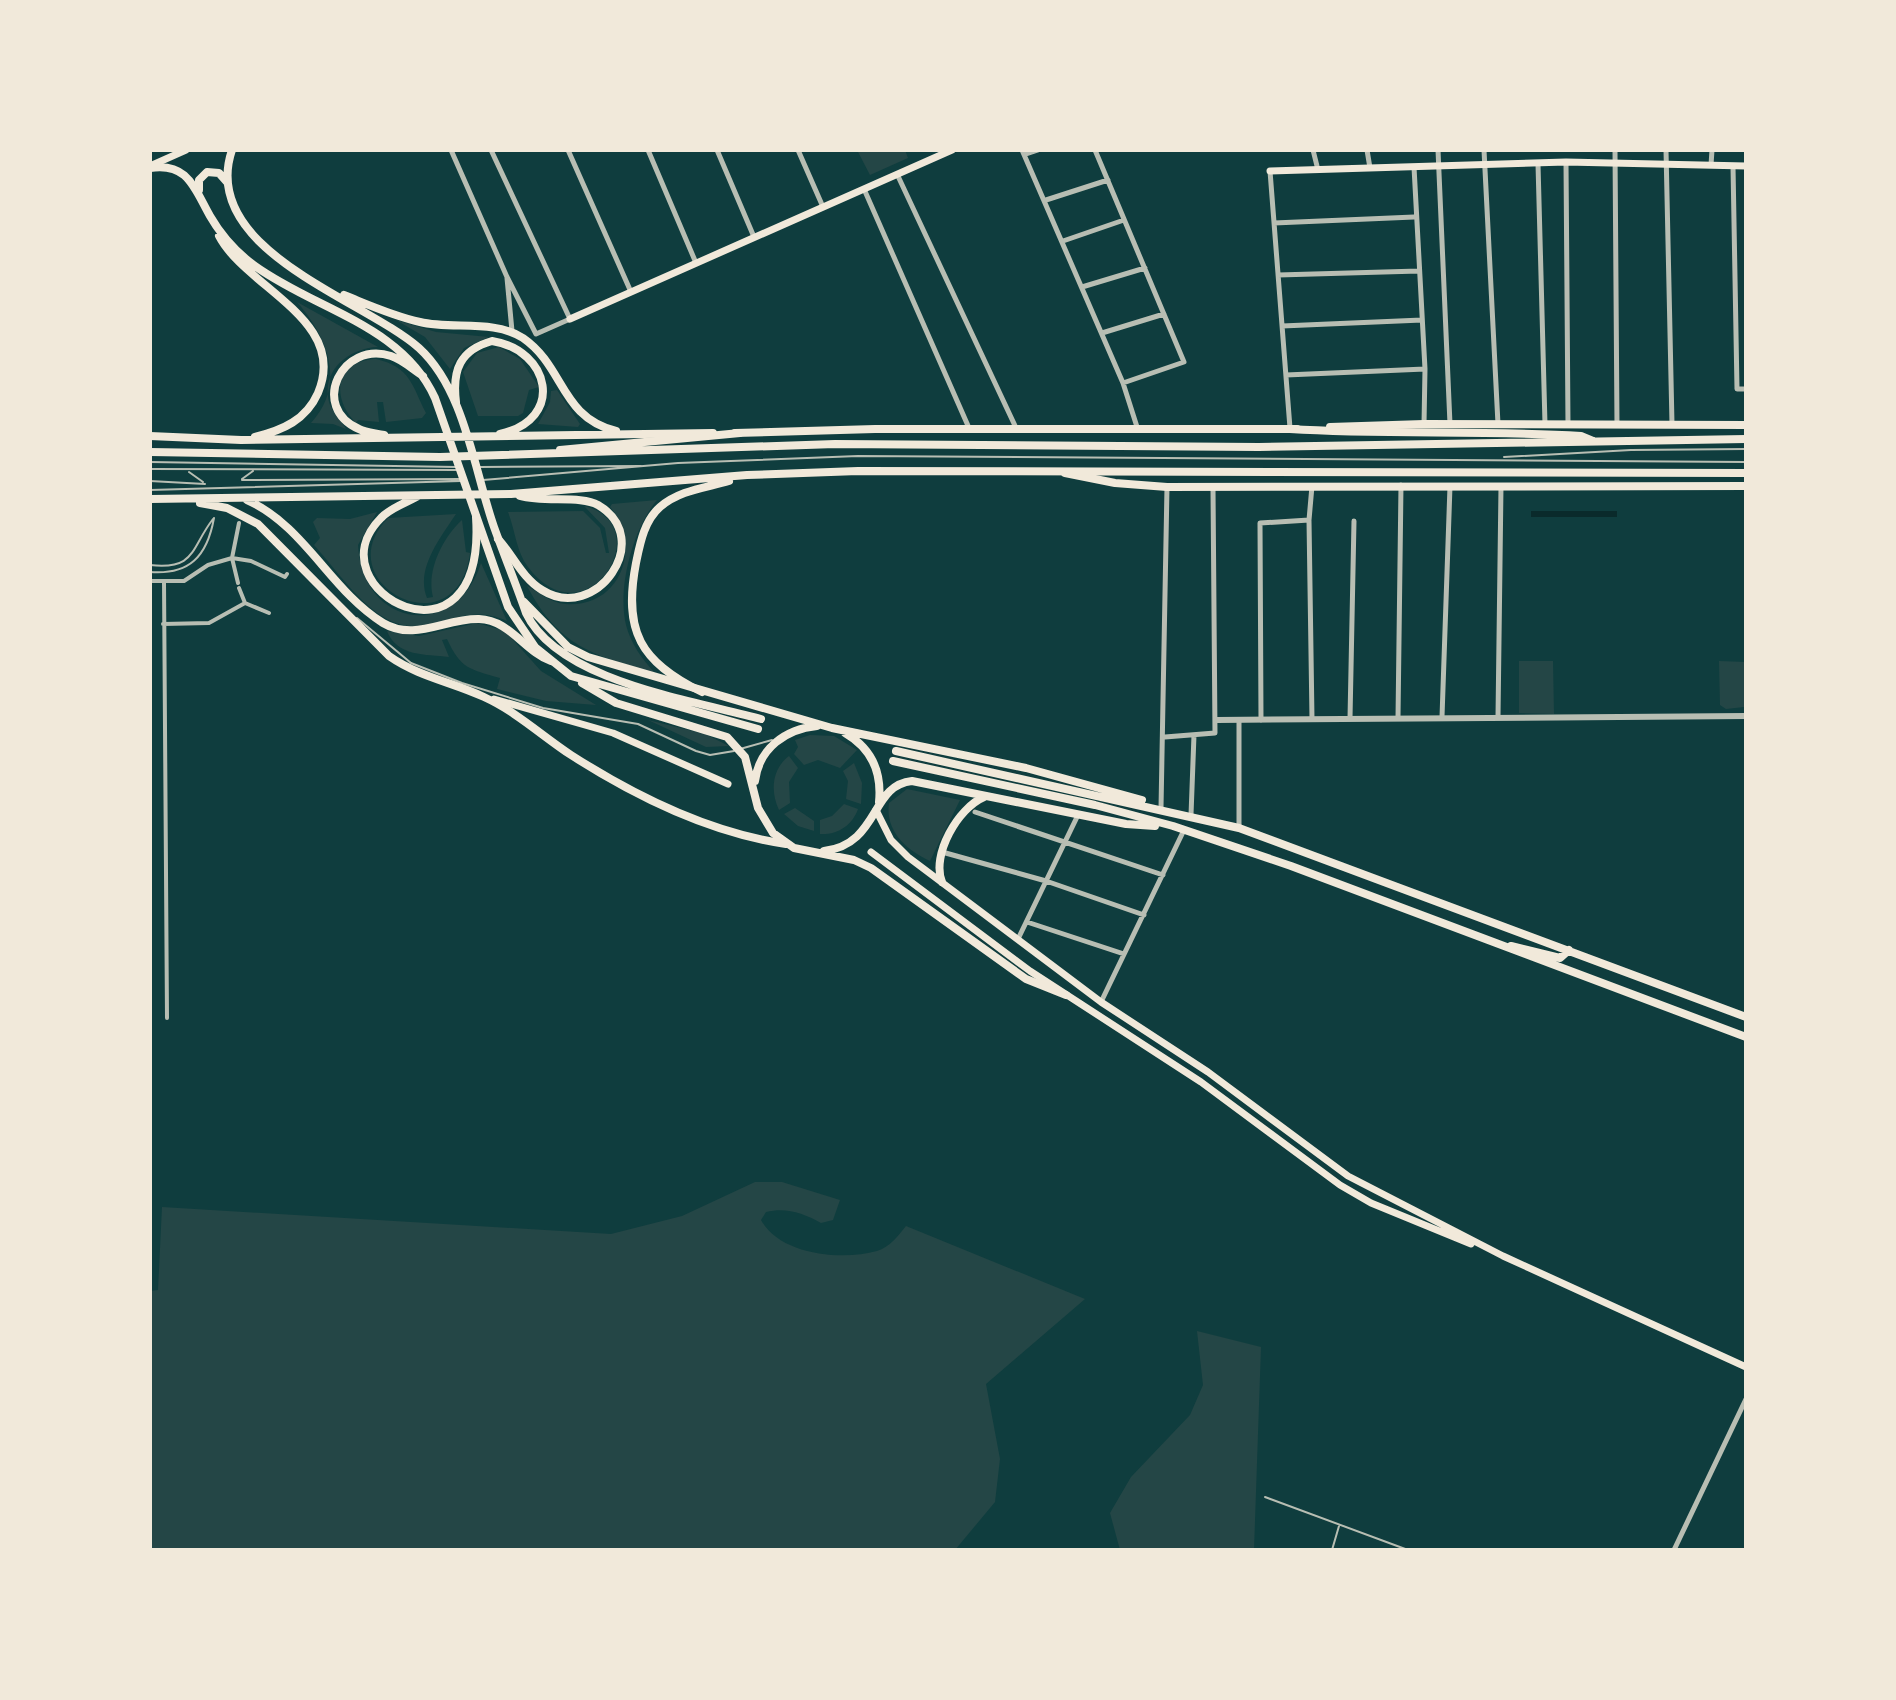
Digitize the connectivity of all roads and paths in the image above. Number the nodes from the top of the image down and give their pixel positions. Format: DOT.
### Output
graph roads {
  1 [pos="185,150"];
  2 [pos="232,150"];
  3 [pos="451,150"];
  4 [pos="491,150"];
  5 [pos="568,150"];
  6 [pos="648,150"];
  7 [pos="717,150"];
  8 [pos="798,150"];
  9 [pos="951,150"];
  10 [pos="1038,150"];
  11 [pos="1095,150"];
  12 [pos="1313,150"];
  13 [pos="1367,150"];
  14 [pos="1438,150"];
  15 [pos="1484,150"];
  16 [pos="1563,150"];
  17 [pos="1615,150"];
  18 [pos="1666,150"];
  19 [pos="1712,150"];
  20 [pos="1024,152"];
  21 [pos="171,153"];
  22 [pos="1566,162"];
  23 [pos="1615,163"];
  24 [pos="1538,164"];
  25 [pos="1666,164"];
  26 [pos="1486,165"];
  27 [pos="1711,165"];
  28 [pos="1439,166"];
  29 [pos="1733,166"];
  30 [pos="1746,166"];
  31 [pos="150,167"];
  32 [pos="1414,167"];
  33 [pos="1370,168"];
  34 [pos="1318,170"];
  35 [pos="1270,171"];
  36 [pos="897,174"];
  37 [pos="1108,180"];
  38 [pos="228,185"];
  39 [pos="864,189"];
  40 [pos="199,194"];
  41 [pos="1046,200"];
  42 [pos="823,207"];
  43 [pos="211,217"];
  44 [pos="1414,217"];
  45 [pos="1124,220"];
  46 [pos="1274,223"];
  47 [pos="754,237"];
  48 [pos="1063,241"];
  49 [pos="696,263"];
  50 [pos="1145,268"];
  51 [pos="1419,271"];
  52 [pos="1278,275"];
  53 [pos="507,277"];
  54 [pos="1082,287"];
  55 [pos="324,289"];
  56 [pos="631,292"];
  57 [pos="1164,314"];
  58 [pos="570,319"];
  59 [pos="1422,320"];
  60 [pos="1282,326"];
  61 [pos="512,332"];
  62 [pos="1102,333"];
  63 [pos="1425,369"];
  64 [pos="1286,375"];
  65 [pos="427,379"];
  66 [pos="1123,383"];
  67 [pos="1746,389"];
  68 [pos="457,411"];
  69 [pos="1424,424"];
  70 [pos="1450,424"];
  71 [pos="1498,424"];
  72 [pos="1545,425"];
  73 [pos="1568,425"];
  74 [pos="1672,425"];
  75 [pos="1746,425"];
  76 [pos="1617,426"];
  77 [pos="970,429"];
  78 [pos="1290,429"];
  79 [pos="1017,430"];
  80 [pos="1139,431"];
  81 [pos="626,433"];
  82 [pos="740,433"];
  83 [pos="150,436"];
  84 [pos="483,438"];
  85 [pos="395,439"];
  86 [pos="1746,439"];
  87 [pos="241,440"];
  88 [pos="1594,442"];
  89 [pos="1746,449"];
  90 [pos="150,452"];
  91 [pos="532,454"];
  92 [pos="1490,458"];
  93 [pos="150,462"];
  94 [pos="1746,462"];
  95 [pos="658,465"];
  96 [pos="475,468"];
  97 [pos="150,469"];
  98 [pos="184,471"];
  99 [pos="253,471"];
  100 [pos="1061,472"];
  101 [pos="1746,473"];
  102 [pos="747,475"];
  103 [pos="479,480"];
  104 [pos="150,481"];
  105 [pos="1401,484"];
  106 [pos="1312,485"];
  107 [pos="1450,485"];
  108 [pos="1501,485"];
  109 [pos="1746,486"];
  110 [pos="1167,487"];
  111 [pos="1213,487"];
  112 [pos="150,490"];
  113 [pos="511,494"];
  114 [pos="421,495"];
  115 [pos="243,498"];
  116 [pos="150,499"];
  117 [pos="180,500"];
  118 [pos="476,517"];
  119 [pos="1309,520"];
  120 [pos="1354,521"];
  121 [pos="239,523"];
  122 [pos="498,539"];
  123 [pos="232,558"];
  124 [pos="150,565"];
  125 [pos="150,572"];
  126 [pos="287,574"];
  127 [pos="150,581"];
  128 [pos="164,581"];
  129 [pos="521,599"];
  130 [pos="245,603"];
  131 [pos="269,613"];
  132 [pos="353,620"];
  133 [pos="163,624"];
  134 [pos="551,661"];
  135 [pos="571,676"];
  136 [pos="702,692"];
  137 [pos="484,697"];
  138 [pos="1746,716"];
  139 [pos="1442,717"];
  140 [pos="1498,717"];
  141 [pos="1350,718"];
  142 [pos="1398,718"];
  143 [pos="761,719"];
  144 [pos="1312,719"];
  145 [pos="1217,720"];
  146 [pos="1239,720"];
  147 [pos="1261,720"];
  148 [pos="832,728"];
  149 [pos="758,729"];
  150 [pos="1194,735"];
  151 [pos="1165,737"];
  152 [pos="781,738"];
  153 [pos="740,749"];
  154 [pos="896,751"];
  155 [pos="893,761"];
  156 [pos="728,784"];
  157 [pos="754,786"];
  158 [pos="984,797"];
  159 [pos="878,807"];
  160 [pos="1161,808"];
  161 [pos="975,812"];
  162 [pos="1078,815"];
  163 [pos="1191,815"];
  164 [pos="1173,826"];
  165 [pos="1239,828"];
  166 [pos="1184,830"];
  167 [pos="1065,842"];
  168 [pos="786,844"];
  169 [pos="815,852"];
  170 [pos="871,852"];
  171 [pos="941,852"];
  172 [pos="1163,875"];
  173 [pos="1046,881"];
  174 [pos="942,882"];
  175 [pos="1144,915"];
  176 [pos="1027,921"];
  177 [pos="1018,939"];
  178 [pos="1500,946"];
  179 [pos="1569,950"];
  180 [pos="1124,954"];
  181 [pos="1066,995"];
  182 [pos="1101,1002"];
  183 [pos="1746,1017"];
  184 [pos="167,1018"];
  185 [pos="1746,1037"];
  186 [pos="1297,1138"];
  187 [pos="1290,1147"];
  188 [pos="1503,1256"];
  189 [pos="1746,1367"];
  190 [pos="1746,1399"];
  191 [pos="1265,1497"];
  192 [pos="1339,1525"];
  193 [pos="1332,1550"];
  194 [pos="1408,1550"];
  195 [pos="1674,1550"];
  1 -- 21 [label="main road"];
  2 -- 38 [label="main road"];
  3 -- 53 [label="street"];
  4 -- 58 [label="street"];
  5 -- 56 [label="street"];
  6 -- 49 [label="street"];
  7 -- 47 [label="street"];
  8 -- 42 [label="street"];
  9 -- 36 [label="main road"];
  10 -- 20 [label="street"];
  11 -- 37 [label="street"];
  12 -- 34 [label="street"];
  13 -- 33 [label="street"];
  14 -- 28 [label="street"];
  15 -- 26 [label="street"];
  16 -- 22 [label="main road"];
  17 -- 23 [label="street"];
  18 -- 25 [label="street"];
  19 -- 27 [label="street"];
  20 -- 41 [label="street"];
  21 -- 31 [label="main road"];
  22 -- 23 [label="main road"];
  22 -- 24 [label="main road"];
  22 -- 73 [label="street"];
  23 -- 25 [label="main road"];
  23 -- 76 [label="street"];
  24 -- 26 [label="main road"];
  24 -- 72 [label="street"];
  25 -- 27 [label="main road"];
  25 -- 74 [label="street"];
  26 -- 28 [label="main road"];
  26 -- 71 [label="street"];
  27 -- 29 [label="main road"];
  28 -- 32 [label="main road"];
  28 -- 70 [label="street"];
  29 -- 30 [label="main road"];
  29 -- 67 [label="street"];
  31 -- 40 [label="main road"];
  32 -- 33 [label="main road"];
  32 -- 44 [label="street"];
  33 -- 34 [label="main road"];
  34 -- 35 [label="main road"];
  35 -- 46 [label="street"];
  36 -- 39 [label="main road"];
  36 -- 79 [label="street"];
  37 -- 41 [label="street"];
  37 -- 45 [label="street"];
  38 -- 40 [label="main road"];
  38 -- 55 [label="main road"];
  39 -- 42 [label="main road"];
  39 -- 77 [label="street"];
  40 -- 43 [label="main road"];
  41 -- 48 [label="street"];
  42 -- 47 [label="main road"];
  43 -- 65 [label="main road"];
  43 -- 87 [label="main road"];
  44 -- 46 [label="street"];
  44 -- 51 [label="street"];
  45 -- 48 [label="street"];
  45 -- 50 [label="street"];
  46 -- 52 [label="street"];
  47 -- 49 [label="main road"];
  48 -- 54 [label="street"];
  49 -- 56 [label="main road"];
  50 -- 54 [label="street"];
  50 -- 57 [label="street"];
  51 -- 52 [label="street"];
  51 -- 59 [label="street"];
  52 -- 60 [label="street"];
  53 -- 58 [label="street"];
  53 -- 61 [label="street"];
  54 -- 62 [label="street"];
  55 -- 61 [label="main road"];
  55 -- 68 [label="main road"];
  56 -- 58 [label="main road"];
  57 -- 62 [label="street"];
  57 -- 66 [label="street"];
  59 -- 60 [label="street"];
  59 -- 63 [label="street"];
  60 -- 64 [label="street"];
  61 -- 81 [label="main road"];
  62 -- 66 [label="street"];
  63 -- 64 [label="street"];
  63 -- 69 [label="street"];
  64 -- 78 [label="street"];
  65 -- 85 [label="main road"];
  65 -- 118 [label="main road"];
  66 -- 80 [label="street"];
  68 -- 84 [label="main road"];
  68 -- 122 [label="main road"];
  69 -- 70 [label="main road"];
  69 -- 78 [label="main road"];
  70 -- 71 [label="main road"];
  71 -- 72 [label="main road"];
  72 -- 73 [label="main road"];
  73 -- 76 [label="main road"];
  74 -- 75 [label="main road"];
  74 -- 76 [label="main road"];
  77 -- 79 [label="main road"];
  77 -- 82 [label="main road"];
  78 -- 80 [label="main road"];
  78 -- 88 [label="main road"];
  79 -- 80 [label="main road"];
  81 -- 82 [label="main road"];
  81 -- 84 [label="main road"];
  82 -- 91 [label="main road"];
  83 -- 87 [label="main road"];
  84 -- 85 [label="main road"];
  85 -- 87 [label="main road"];
  86 -- 88 [label="main road"];
  88 -- 91 [label="main road"];
  89 -- 92 [label="lane"];
  90 -- 91 [label="main road"];
  92 -- 94 [label="lane"];
  92 -- 95 [label="lane"];
  93 -- 99 [label="lane"];
  95 -- 96 [label="lane"];
  95 -- 103 [label="lane"];
  97 -- 98 [label="lane"];
  98 -- 99 [label="lane"];
  98 -- 104 [label="lane"];
  99 -- 112 [label="lane"];
  100 -- 101 [label="main road"];
  100 -- 102 [label="main road"];
  100 -- 110 [label="main road"];
  102 -- 113 [label="main road"];
  102 -- 136 [label="main road"];
  105 -- 106 [label="main road"];
  105 -- 107 [label="main road"];
  105 -- 142 [label="street"];
  106 -- 111 [label="main road"];
  106 -- 119 [label="street"];
  107 -- 108 [label="main road"];
  107 -- 139 [label="street"];
  108 -- 109 [label="main road"];
  108 -- 140 [label="street"];
  110 -- 111 [label="main road"];
  110 -- 151 [label="street"];
  111 -- 145 [label="street"];
  113 -- 114 [label="main road"];
  113 -- 122 [label="main road"];
  114 -- 115 [label="main road"];
  114 -- 118 [label="main road"];
  115 -- 117 [label="main road"];
  115 -- 134 [label="main road"];
  116 -- 117 [label="main road"];
  117 -- 132 [label="main road"];
  118 -- 134 [label="main road"];
  119 -- 144 [label="street"];
  119 -- 147 [label="street"];
  120 -- 141 [label="street"];
  121 -- 123 [label="street"];
  122 -- 129 [label="main road"];
  123 -- 126 [label="street"];
  123 -- 128 [label="street"];
  123 -- 130 [label="street"];
  124 -- 125 [label="lane"];
  127 -- 128 [label="street"];
  128 -- 133 [label="street"];
  129 -- 136 [label="main road"];
  129 -- 143 [label="main road"];
  130 -- 131 [label="street"];
  130 -- 133 [label="street"];
  132 -- 137 [label="main road"];
  132 -- 153 [label="lane"];
  133 -- 184 [label="street"];
  134 -- 135 [label="main road"];
  135 -- 149 [label="main road"];
  135 -- 153 [label="main road"];
  136 -- 148 [label="main road"];
  137 -- 156 [label="main road"];
  137 -- 168 [label="main road"];
  138 -- 140 [label="street"];
  139 -- 140 [label="street"];
  139 -- 142 [label="street"];
  141 -- 142 [label="street"];
  141 -- 144 [label="street"];
  144 -- 147 [label="street"];
  145 -- 146 [label="street"];
  145 -- 150 [label="street"];
  146 -- 147 [label="street"];
  146 -- 165 [label="street"];
  148 -- 152 [label="main road"];
  148 -- 159 [label="main road"];
  148 -- 160 [label="main road"];
  150 -- 151 [label="street"];
  150 -- 163 [label="street"];
  151 -- 160 [label="street"];
  152 -- 153 [label="lane"];
  152 -- 157 [label="main road"];
  153 -- 157 [label="main road"];
  154 -- 160 [label="main road"];
  155 -- 164 [label="main road"];
  157 -- 168 [label="main road"];
  158 -- 159 [label="main road"];
  158 -- 162 [label="main road"];
  158 -- 171 [label="main road"];
  159 -- 169 [label="main road"];
  159 -- 174 [label="main road"];
  160 -- 163 [label="main road"];
  161 -- 167 [label="street"];
  162 -- 164 [label="main road"];
  162 -- 167 [label="street"];
  163 -- 165 [label="main road"];
  164 -- 166 [label="main road"];
  165 -- 179 [label="main road"];
  166 -- 172 [label="street"];
  166 -- 178 [label="main road"];
  167 -- 172 [label="street"];
  167 -- 173 [label="street"];
  168 -- 169 [label="main road"];
  169 -- 181 [label="main road"];
  170 -- 181 [label="main road"];
  171 -- 173 [label="street"];
  171 -- 174 [label="main road"];
  172 -- 175 [label="street"];
  173 -- 175 [label="street"];
  173 -- 176 [label="street"];
  174 -- 177 [label="main road"];
  175 -- 180 [label="street"];
  176 -- 177 [label="street"];
  176 -- 180 [label="street"];
  177 -- 182 [label="main road"];
  178 -- 179 [label="main road"];
  178 -- 185 [label="main road"];
  179 -- 183 [label="main road"];
  180 -- 182 [label="street"];
  181 -- 187 [label="main road"];
  182 -- 186 [label="main road"];
  186 -- 187 [label="main road"];
  186 -- 188 [label="main road"];
  187 -- 188 [label="main road"];
  188 -- 189 [label="main road"];
  190 -- 195 [label="street"];
  191 -- 192 [label="lane"];
  192 -- 193 [label="lane"];
  192 -- 194 [label="lane"];
}
